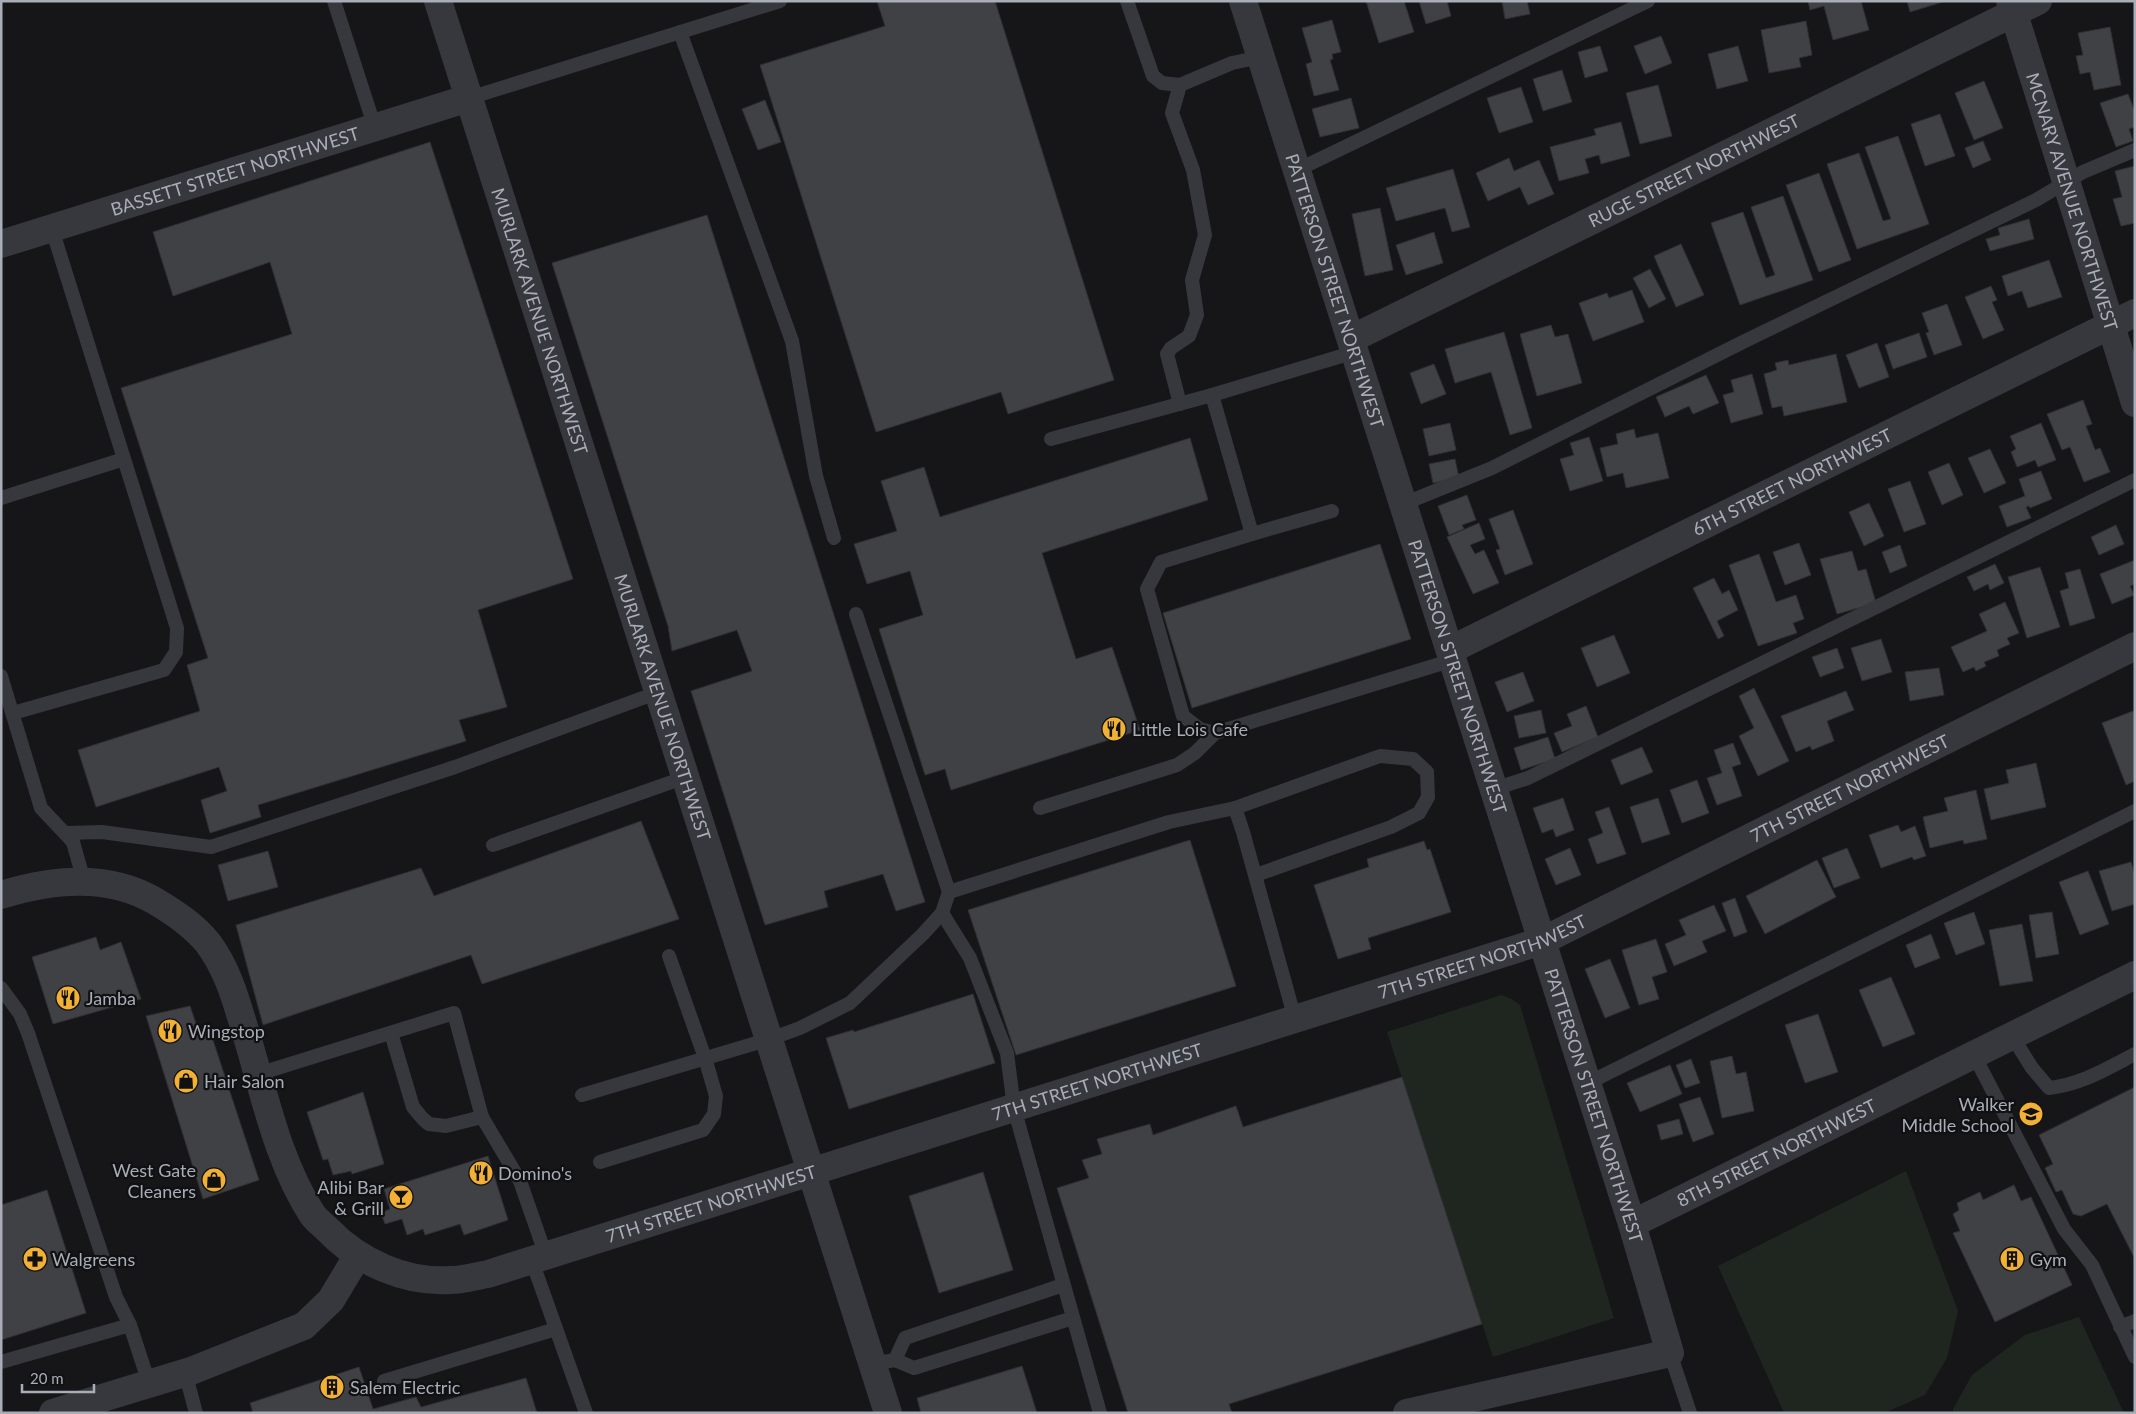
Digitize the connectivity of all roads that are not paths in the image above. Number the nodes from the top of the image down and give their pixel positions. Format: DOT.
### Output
graph roads {
  1 [pos="334,1"];
  2 [pos="438,1"];
  3 [pos="780,1"];
  4 [pos="1127,1"];
  5 [pos="1648,1"];
  6 [pos="2038,1"];
  7 [pos="1245,2"];
  8 [pos="2012,7"];
  9 [pos="680,32"];
  10 [pos="1261,57"];
  11 [pos="1180,85"];
  12 [pos="469,98"];
  13 [pos="375,128"];
  14 [pos="2135,150"];
  15 [pos="1297,170"];
  16 [pos="2066,182"];
  17 [pos="52,229"];
  18 [pos="1,244"];
  19 [pos="2135,314"];
  20 [pos="2111,325"];
  21 [pos="1353,345"];
  22 [pos="1212,395"];
  23 [pos="2135,403"];
  24 [pos="1180,404"];
  25 [pos="1051,440"];
  26 [pos="124,459"];
  27 [pos="2135,480"];
  28 [pos="1,498"];
  29 [pos="1404,504"];
  30 [pos="1332,511"];
  31 [pos="1252,534"];
  32 [pos="834,538"];
  33 [pos="856,614"];
  34 [pos="2135,646"];
  35 [pos="1451,655"];
  36 [pos="1,676"];
  37 [pos="659,692"];
  38 [pos="13,713"];
  39 [pos="1215,732"];
  40 [pos="686,777"];
  41 [pos="1494,789"];
  42 [pos="1040,808"];
  43 [pos="1235,808"];
  44 [pos="2135,811"];
  45 [pos="65,833"];
  46 [pos="493,845"];
  47 [pos="1256,876"];
  48 [pos="84,881"];
  49 [pos="949,892"];
  50 [pos="1,896"];
  51 [pos="942,913"];
  52 [pos="1542,941"];
  53 [pos="669,956"];
  54 [pos="2132,982"];
  55 [pos="1,988"];
  56 [pos="1295,1019"];
  57 [pos="391,1033"];
  58 [pos="2012,1036"];
  59 [pos="770,1039"];
  60 [pos="2135,1054"];
  61 [pos="1974,1055"];
  62 [pos="705,1058"];
  63 [pos="258,1074"];
  64 [pos="1588,1083"];
  65 [pos="582,1095"];
  66 [pos="1014,1108"];
  67 [pos="482,1117"];
  68 [pos="600,1162"];
  69 [pos="812,1172"];
  70 [pos="1632,1224"];
  71 [pos="358,1255"];
  72 [pos="539,1258"];
  73 [pos="1063,1285"];
  74 [pos="1073,1318"];
  75 [pos="2135,1321"];
  76 [pos="130,1326"];
  77 [pos="2120,1327"];
  78 [pos="556,1329"];
  79 [pos="1670,1353"];
  80 [pos="2135,1357"];
  81 [pos="1,1362"];
  82 [pos="884,1362"];
  83 [pos="185,1372"];
  84 [pos="384,1381"];
  85 [pos="149,1383"];
  86 [pos="103,1405"];
  87 [pos="53,1413"];
  88 [pos="196,1413"];
  89 [pos="586,1413"];
  90 [pos="888,1413"];
  91 [pos="1100,1413"];
  92 [pos="1407,1413"];
  93 [pos="1690,1413"];
  1 -- 13 [label="lane"];
  2 -- 12 [label="street, MURLARK AVENUE NORTHWEST"];
  3 -- 9 [label="lane"];
  4 -- 11 [label="lane"];
  5 -- 15 [label="lane"];
  6 -- 8 [label="street, RUGE STREET NORTHWEST"];
  7 -- 10 [label="street, PATTERSON STREET NORTHWEST"];
  8 -- 16 [label="street, MCNARY AVENUE NORTHWEST"];
  8 -- 21 [label="street, RUGE STREET NORTHWEST"];
  9 -- 12 [label="lane"];
  9 -- 32 [label="lane"];
  10 -- 11 [label="lane"];
  10 -- 15 [label="street, PATTERSON STREET NORTHWEST"];
  11 -- 24 [label="lane"];
  12 -- 13 [label="street, BASSETT STREET NORTHWEST"];
  12 -- 37 [label="street, MURLARK AVENUE NORTHWEST"];
  13 -- 17 [label="street, BASSETT STREET NORTHWEST"];
  14 -- 16 [label="lane"];
  15 -- 21 [label="street, PATTERSON STREET NORTHWEST"];
  16 -- 20 [label="street, MCNARY AVENUE NORTHWEST"];
  16 -- 29 [label="lane"];
  17 -- 18 [label="street, BASSETT STREET NORTHWEST"];
  17 -- 26 [label="lane"];
  19 -- 20 [label="street, 6TH STREET NORTHWEST"];
  20 -- 23 [label="street, MCNARY AVENUE NORTHWEST"];
  20 -- 35 [label="street, 6TH STREET NORTHWEST"];
  21 -- 22 [label="lane"];
  21 -- 29 [label="street, PATTERSON STREET NORTHWEST"];
  22 -- 24 [label="lane"];
  22 -- 31 [label="lane"];
  24 -- 25 [label="lane"];
  26 -- 28 [label="lane"];
  26 -- 38 [label="lane"];
  27 -- 41 [label="lane"];
  29 -- 35 [label="street, PATTERSON STREET NORTHWEST"];
  30 -- 31 [label="lane"];
  31 -- 39 [label="lane"];
  33 -- 49 [label="lane"];
  34 -- 52 [label="street, 7TH STREET NORTHWEST"];
  35 -- 39 [label="lane"];
  35 -- 41 [label="street, PATTERSON STREET NORTHWEST"];
  36 -- 38 [label="lane"];
  37 -- 40 [label="street, MURLARK AVENUE NORTHWEST"];
  37 -- 45 [label="lane"];
  38 -- 45 [label="lane"];
  39 -- 42 [label="lane"];
  40 -- 46 [label="lane"];
  40 -- 59 [label="street, MURLARK AVENUE NORTHWEST"];
  41 -- 52 [label="street, PATTERSON STREET NORTHWEST"];
  43 -- 47 [label="lane"];
  43 -- 47 [label="lane"];
  43 -- 49 [label="lane"];
  44 -- 64 [label="lane"];
  45 -- 48 [label="lane"];
  47 -- 56 [label="lane"];
  48 -- 50 [label="street, 7TH STREET NORTHWEST"];
  48 -- 63 [label="street, 7TH STREET NORTHWEST"];
  49 -- 51 [label="lane"];
  51 -- 59 [label="lane"];
  51 -- 66 [label="lane"];
  52 -- 56 [label="street, 7TH STREET NORTHWEST"];
  52 -- 64 [label="street, PATTERSON STREET NORTHWEST"];
  53 -- 62 [label="lane"];
  54 -- 58 [label="street, 8TH STREET NORTHWEST"];
  55 -- 76 [label="lane"];
  56 -- 66 [label="street, 7TH STREET NORTHWEST"];
  57 -- 63 [label="lane"];
  57 -- 67 [label="lane"];
  57 -- 67 [label="lane"];
  58 -- 60 [label="lane"];
  58 -- 61 [label="street, 8TH STREET NORTHWEST"];
  59 -- 62 [label="lane"];
  59 -- 69 [label="street, MURLARK AVENUE NORTHWEST"];
  61 -- 70 [label="street, 8TH STREET NORTHWEST"];
  61 -- 77 [label="lane"];
  62 -- 65 [label="lane"];
  62 -- 68 [label="lane"];
  63 -- 71 [label="street, 7TH STREET NORTHWEST"];
  64 -- 70 [label="street, PATTERSON STREET NORTHWEST"];
  66 -- 69 [label="street, 7TH STREET NORTHWEST"];
  66 -- 73 [label="lane"];
  67 -- 72 [label="lane"];
  69 -- 72 [label="street, 7TH STREET NORTHWEST"];
  69 -- 82 [label="street, MURLARK AVENUE NORTHWEST"];
  70 -- 79 [label="street, PATTERSON STREET NORTHWEST"];
  71 -- 72 [label="street, 7TH STREET NORTHWEST"];
  71 -- 83 [label="street"];
  72 -- 78 [label="lane"];
  73 -- 74 [label="lane"];
  73 -- 82 [label="lane"];
  74 -- 82 [label="lane"];
  74 -- 91 [label="lane"];
  75 -- 77 [label="lane"];
  76 -- 81 [label="lane"];
  76 -- 85 [label="lane"];
  77 -- 80 [label="lane"];
  78 -- 84 [label="lane"];
  78 -- 89 [label="lane"];
  79 -- 92 [label="street"];
  79 -- 93 [label="lane"];
  82 -- 90 [label="street, MURLARK AVENUE NORTHWEST"];
  83 -- 85 [label="street"];
  83 -- 88 [label="lane"];
  85 -- 86 [label="street"];
  86 -- 87 [label="street"];
}
